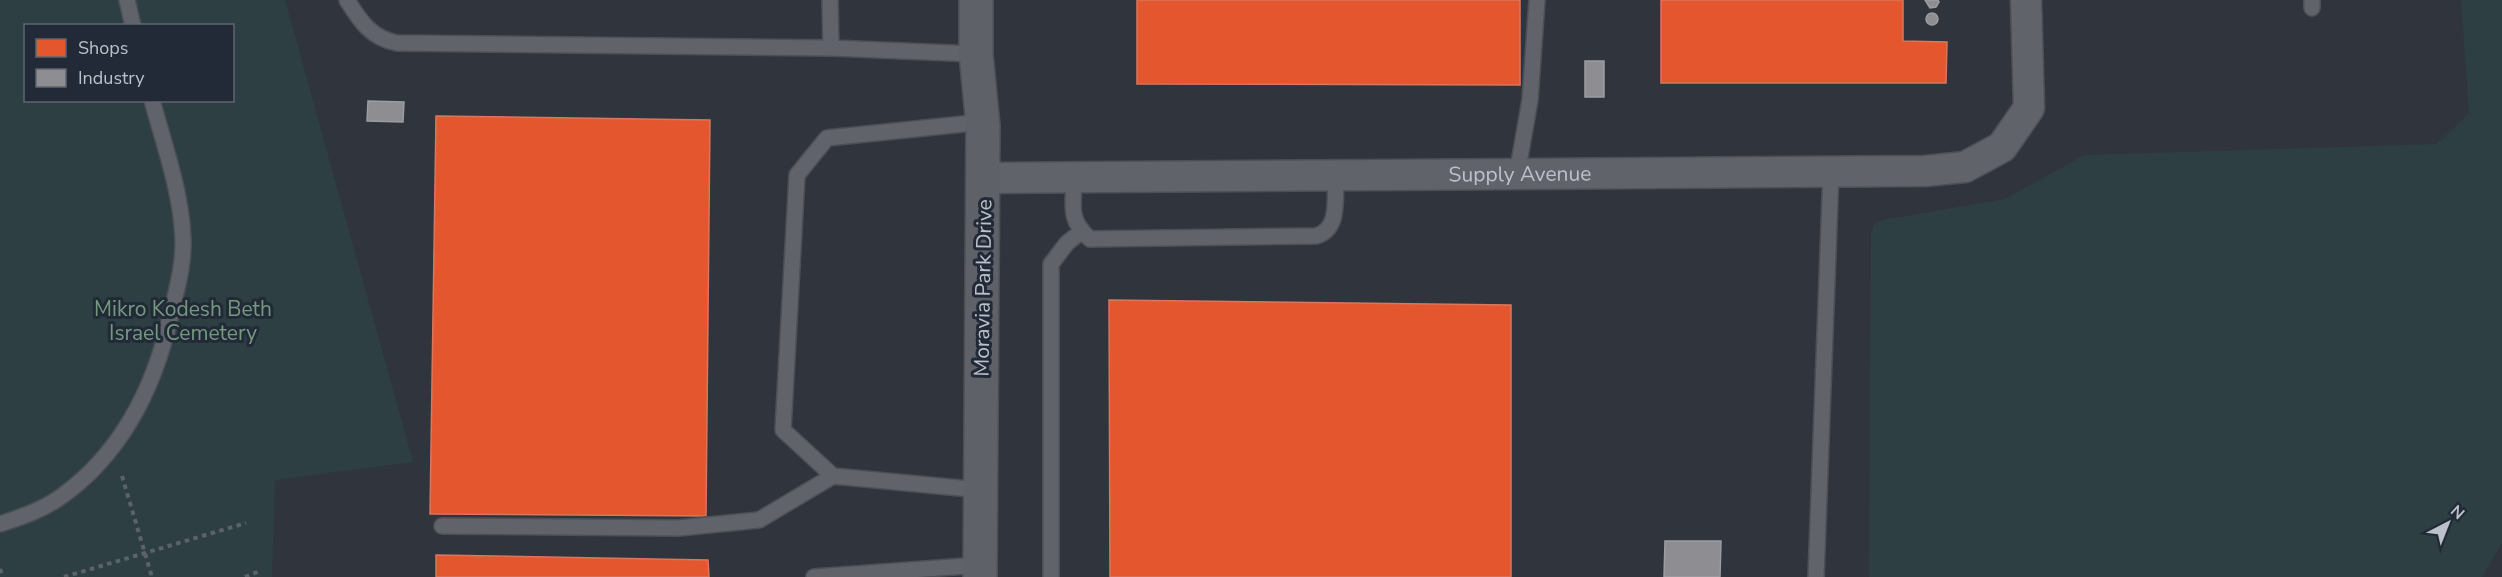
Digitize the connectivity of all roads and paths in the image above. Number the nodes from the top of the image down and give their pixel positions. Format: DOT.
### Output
graph roads {
  1 [pos="127,0"];
  2 [pos="347,0"];
  3 [pos="830,0"];
  4 [pos="976,0"];
  5 [pos="1538,0"];
  6 [pos="2026,0"];
  7 [pos="133,24"];
  8 [pos="831,48"];
  9 [pos="976,54"];
  10 [pos="153,102"];
  11 [pos="983,122"];
  12 [pos="1831,171"];
  13 [pos="1517,174"];
  14 [pos="1336,175"];
  15 [pos="1074,177"];
  16 [pos="984,178"];
  17 [pos="1082,231"];
  18 [pos="113,447"];
  19 [pos="833,476"];
  20 [pos="981,490"];
  21 [pos="246,523"];
  22 [pos="0,525"];
  23 [pos="441,526"];
  24 [pos="144,553"];
  25 [pos="0,569"];
  26 [pos="980,571"];
  27 [pos="260,572"];
  28 [pos="3,577"];
  29 [pos="64,577"];
  30 [pos="152,577"];
  31 [pos="245,577"];
  32 [pos="814,577"];
  33 [pos="1051,577"];
  34 [pos="1816,577"];
  1 -- 7 [label="lane"];
  2 -- 8 [label="lane"];
  3 -- 8 [label="lane"];
  4 -- 9 [label="main road, Moravia Park Drive"];
  5 -- 13 [label="lane"];
  6 -- 12 [label="street, Supply Avenue"];
  8 -- 9 [label="lane"];
  9 -- 11 [label="main road, Moravia Park Drive"];
  10 -- 18 [label="lane"];
  11 -- 16 [label="main road, Moravia Park Drive"];
  11 -- 19 [label="lane"];
  12 -- 13 [label="street, Supply Avenue"];
  12 -- 34 [label="lane"];
  13 -- 14 [label="street, Supply Avenue"];
  14 -- 15 [label="street, Supply Avenue"];
  14 -- 17 [label="lane"];
  15 -- 16 [label="street, Supply Avenue"];
  15 -- 17 [label="lane"];
  16 -- 20 [label="main road, Moravia Park Drive"];
  17 -- 33 [label="lane"];
  18 -- 22 [label="lane"];
  18 -- 24 [label="path"];
  19 -- 20 [label="lane"];
  19 -- 23 [label="lane"];
  20 -- 26 [label="main road, Moravia Park Drive"];
  21 -- 24 [label="path"];
  24 -- 29 [label="path"];
  24 -- 30 [label="path"];
  25 -- 28 [label="path"];
  26 -- 32 [label="lane"];
  27 -- 31 [label="path"];
}
